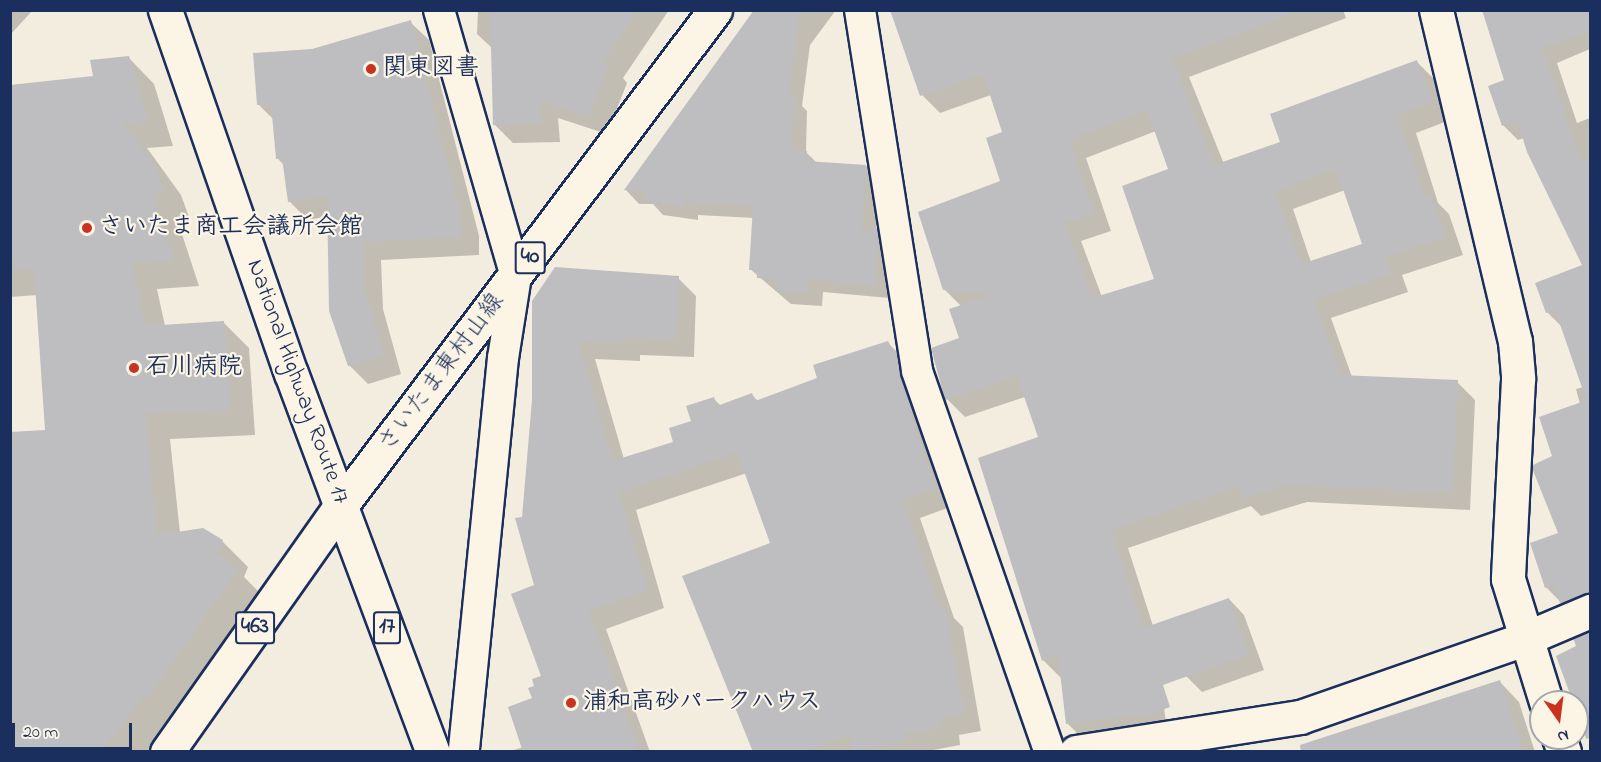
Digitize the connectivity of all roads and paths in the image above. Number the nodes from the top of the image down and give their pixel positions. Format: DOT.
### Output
graph roads {
  1 [pos="165,10"];
  2 [pos="439,10"];
  3 [pos="715,10"];
  4 [pos="860,10"];
  5 [pos="1436,10"];
  6 [pos="516,276"];
  7 [pos="342,504"];
  8 [pos="1590,611"];
  9 [pos="1524,639"];
  10 [pos="1542,690"];
  11 [pos="167,752"];
  12 [pos="433,752"];
  13 [pos="464,752"];
  14 [pos="1050,752"];
  15 [pos="1076,752"];
  1 -- 7 [label="main road, National Highway Route 17 / 17"];
  2 -- 6 [label="street"];
  3 -- 6 [label="main road, さいたま東村山線 / 40"];
  4 -- 14 [label="street"];
  5 -- 9 [label="main road"];
  6 -- 7 [label="main road, さいたま東村山線 / 40"];
  6 -- 13 [label="street"];
  7 -- 11 [label="main road, 463"];
  7 -- 12 [label="main road, National Highway Route 17 / 17"];
  8 -- 9 [label="main road"];
  9 -- 10 [label="main road"];
  9 -- 15 [label="main road"];
}
